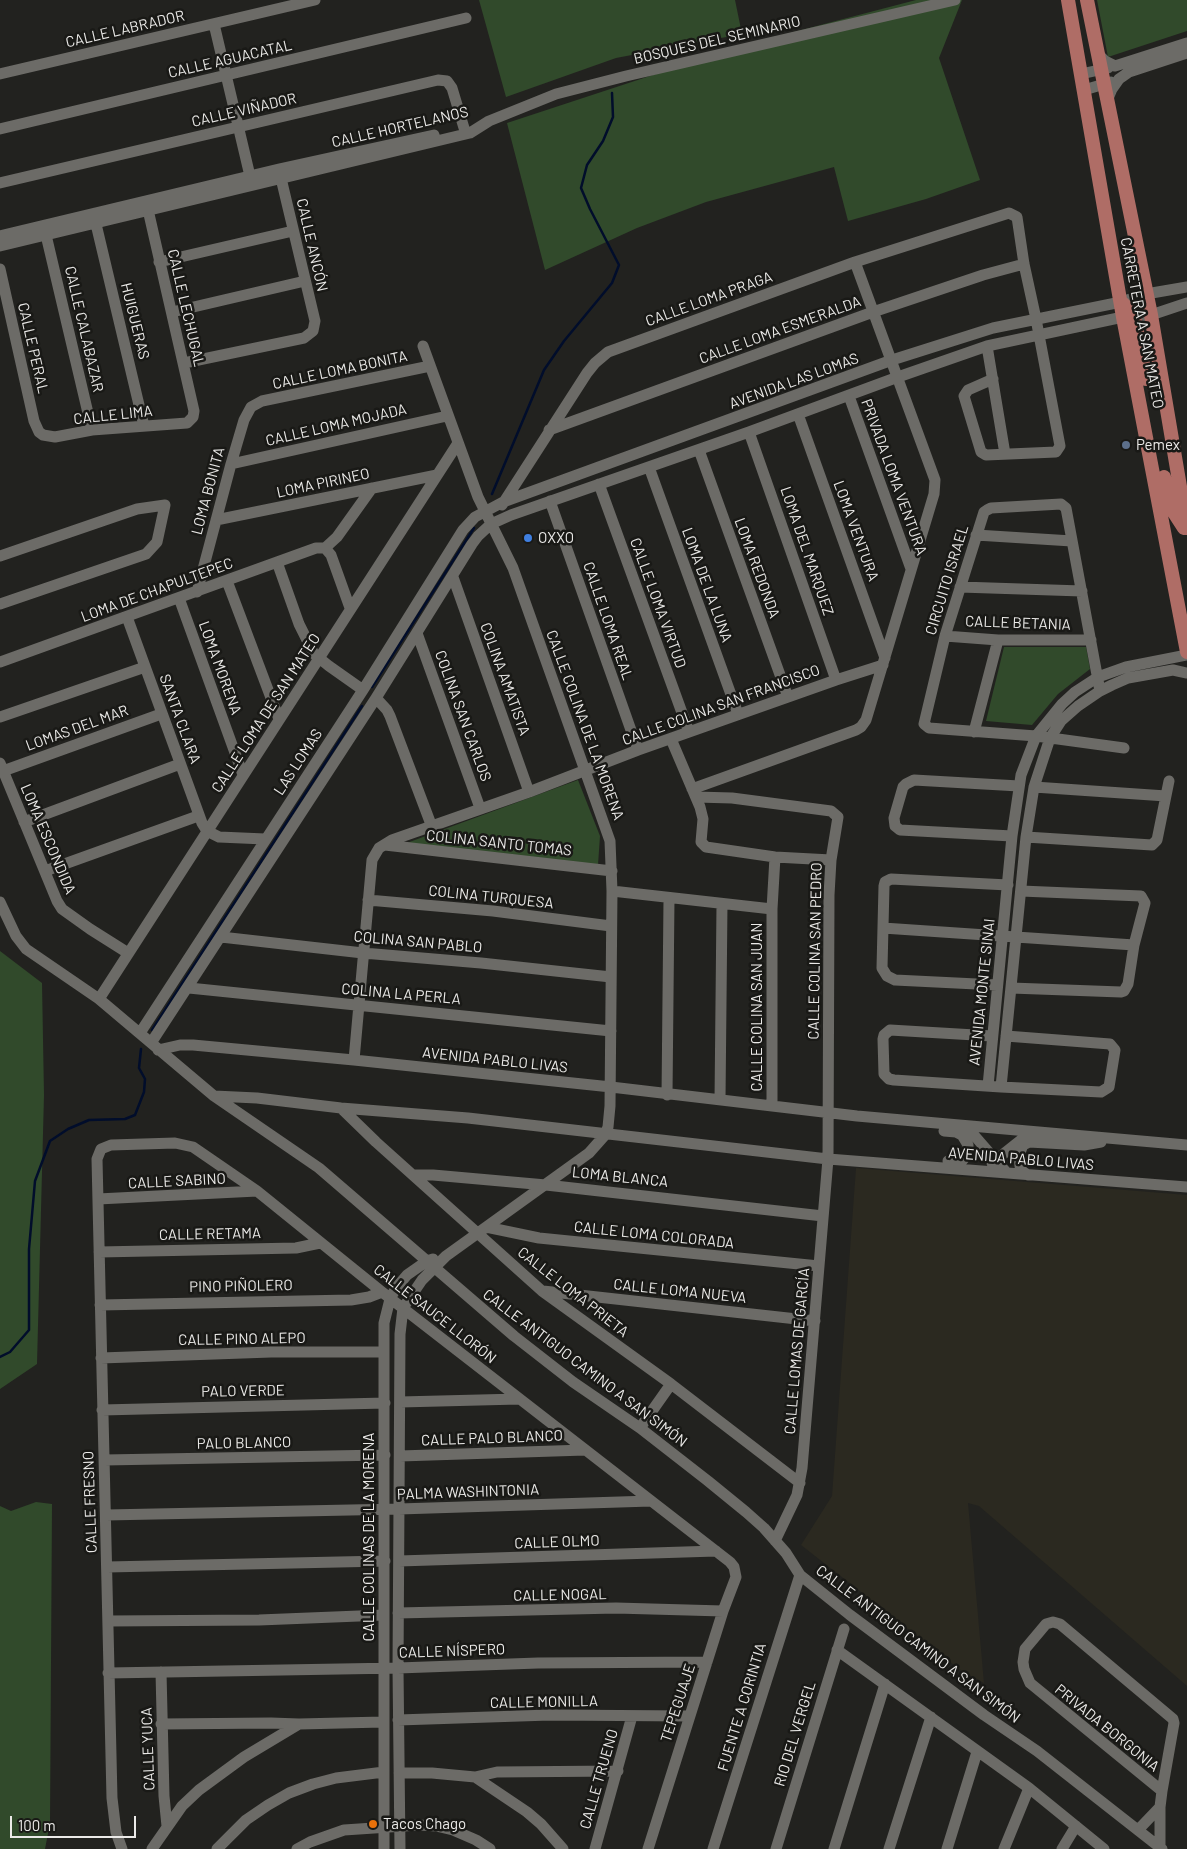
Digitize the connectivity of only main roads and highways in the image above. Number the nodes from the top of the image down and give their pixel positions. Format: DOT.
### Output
graph roads {
  1 [pos="1068,0"];
  2 [pos="1086,1"];
  3 [pos="1129,316"];
  4 [pos="1187,528"];
  5 [pos="1187,533"];
  6 [pos="1187,653"];
  1 -- 3 [label="main road, CARRETERA A SAN MATEO"];
  2 -- 4 [label="main road, CARRETERA A SAN MATEO"];
  3 -- 5 [label="main road"];
  3 -- 6 [label="main road, CARRETERA A SAN MATEO"];
}
